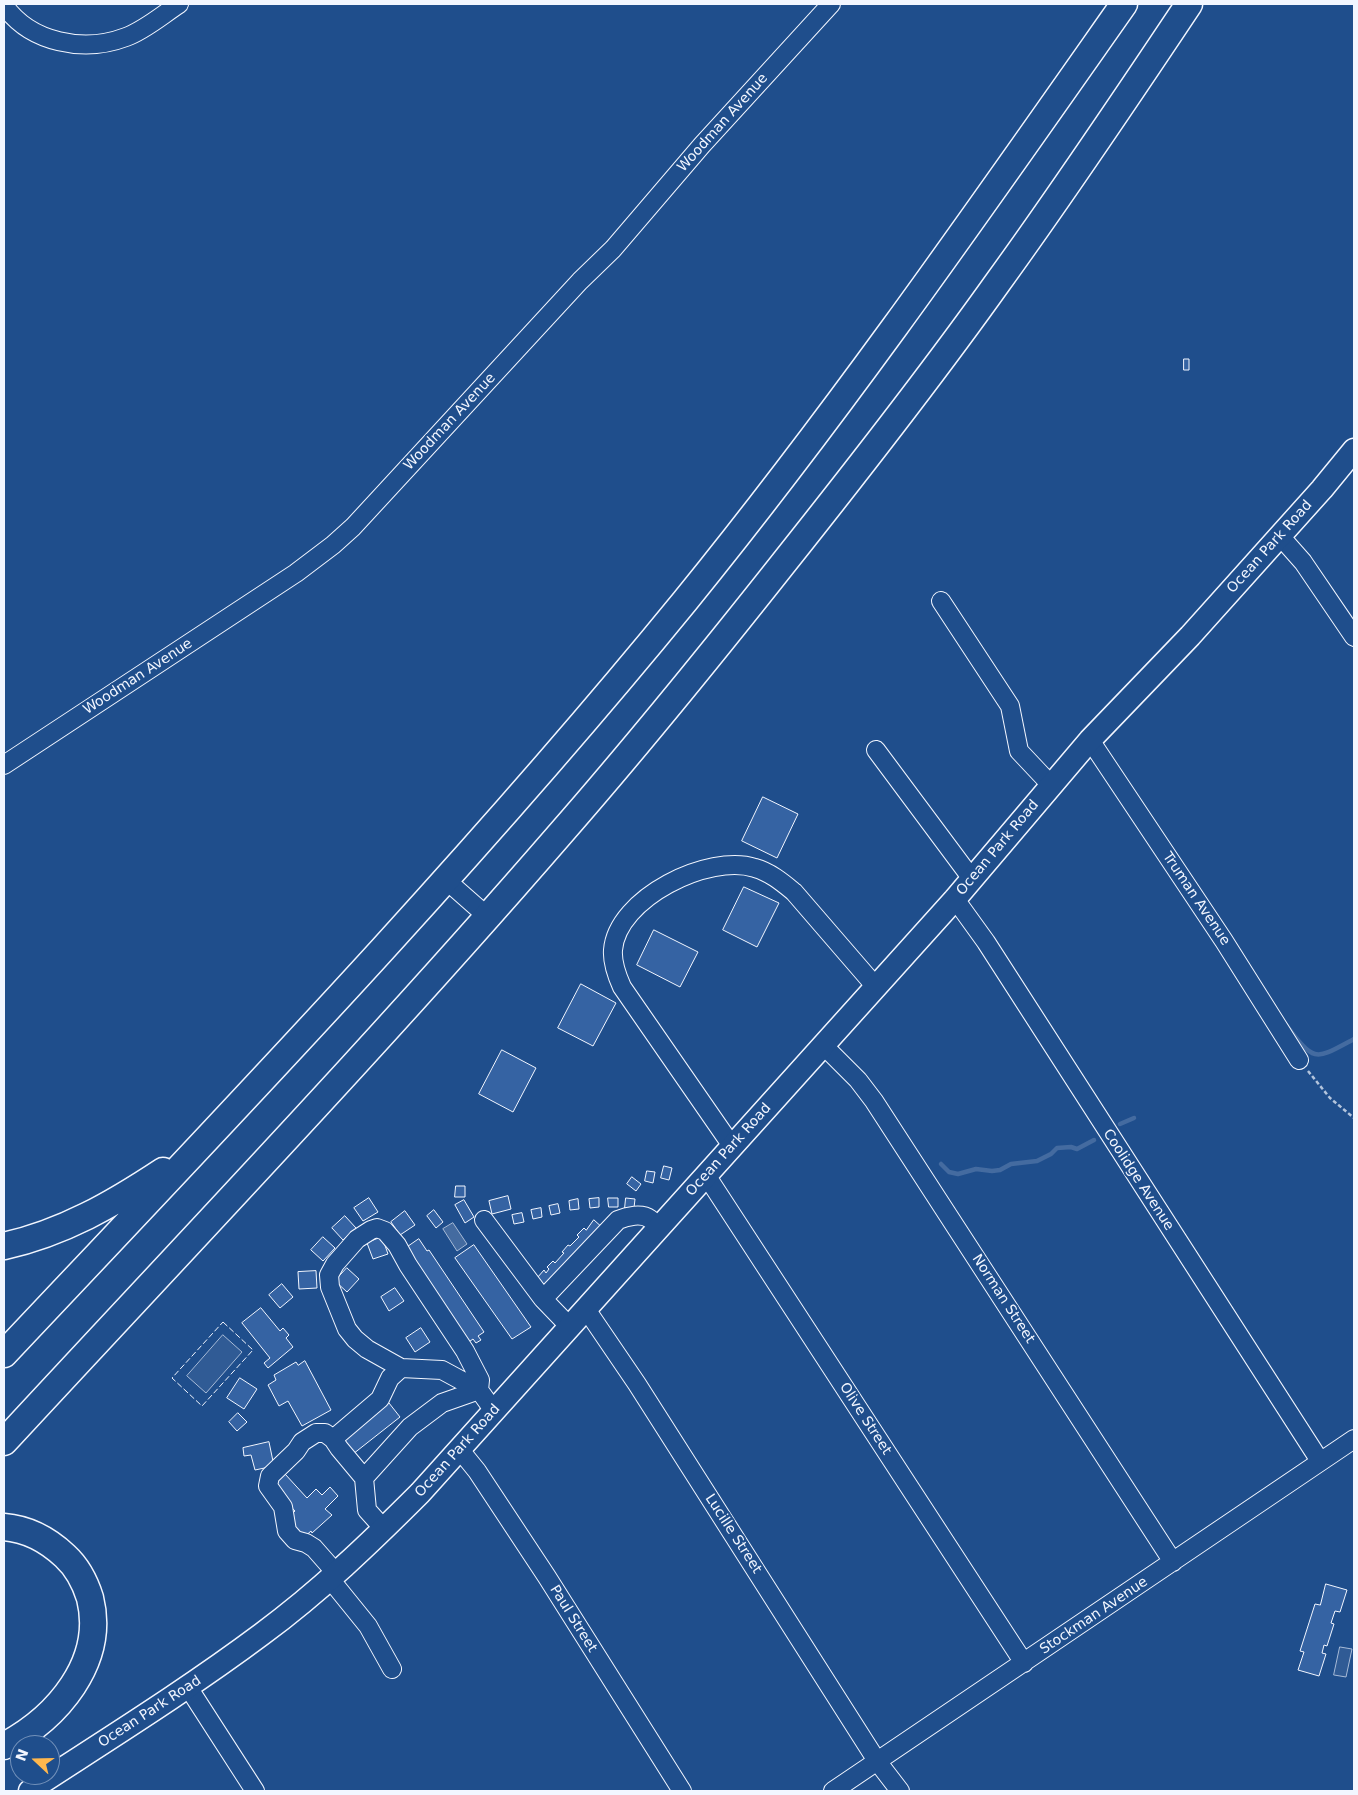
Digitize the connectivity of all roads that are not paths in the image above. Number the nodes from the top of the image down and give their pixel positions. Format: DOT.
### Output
graph roads {
  1 [pos="178,4"];
  2 [pos="831,4"];
  3 [pos="1124,4"];
  4 [pos="1189,4"];
  5 [pos="4,5"];
  6 [pos="1354,450"];
  7 [pos="1280,536"];
  8 [pos="941,601"];
  9 [pos="1354,637"];
  10 [pos="1090,740"];
  11 [pos="876,750"];
  12 [pos="4,765"];
  13 [pos="1052,785"];
  14 [pos="972,879"];
  15 [pos="446,880"];
  16 [pos="955,899"];
  17 [pos="488,917"];
  18 [pos="876,987"];
  19 [pos="823,1045"];
  20 [pos="1300,1060"];
  21 [pos="201,1145"];
  22 [pos="732,1146"];
  23 [pos="706,1175"];
  24 [pos="484,1220"];
  25 [pos="658,1228"];
  26 [pos="4,1246"];
  27 [pos="543,1299"];
  28 [pos="586,1309"];
  29 [pos="570,1327"];
  30 [pos="4,1354"];
  31 [pos="400,1368"];
  32 [pos="479,1390"];
  33 [pos="494,1411"];
  34 [pos="333,1439"];
  35 [pos="1354,1439"];
  36 [pos="4,1442"];
  37 [pos="460,1450"];
  38 [pos="1320,1462"];
  39 [pos="364,1478"];
  40 [pos="4,1527"];
  41 [pos="384,1529"];
  42 [pos="1173,1562"];
  43 [pos="333,1576"];
  44 [pos="1024,1663"];
  45 [pos="392,1669"];
  46 [pos="188,1687"];
  47 [pos="4,1746"];
  48 [pos="878,1761"];
  49 [pos="40,1788"];
  50 [pos="18,1791"];
  51 [pos="255,1791"];
  52 [pos="682,1791"];
  53 [pos="832,1791"];
  54 [pos="900,1791"];
  1 -- 5 [label="street"];
  2 -- 12 [label="street, Woodman Avenue"];
  3 -- 15 [label="highway"];
  4 -- 17 [label="highway"];
  6 -- 7 [label="main road, Ocean Park Road"];
  7 -- 9 [label="street"];
  7 -- 10 [label="main road, Ocean Park Road"];
  8 -- 13 [label="street"];
  10 -- 13 [label="main road, Ocean Park Road"];
  10 -- 20 [label="street, Truman Avenue"];
  11 -- 14 [label="street"];
  13 -- 14 [label="main road, Ocean Park Road"];
  14 -- 16 [label="main road, Ocean Park Road"];
  15 -- 17 [label="street"];
  15 -- 21 [label="highway"];
  16 -- 18 [label="main road, Ocean Park Road"];
  16 -- 38 [label="street, Coolidge Avenue"];
  17 -- 36 [label="highway"];
  18 -- 19 [label="main road, Ocean Park Road"];
  18 -- 22 [label="street"];
  19 -- 22 [label="main road, Ocean Park Road"];
  19 -- 42 [label="street, Norman Street"];
  21 -- 26 [label="highway"];
  21 -- 30 [label="highway"];
  22 -- 23 [label="main road, Ocean Park Road"];
  23 -- 25 [label="main road, Ocean Park Road"];
  23 -- 44 [label="street, Olive Street"];
  24 -- 27 [label="street"];
  25 -- 27 [label="street"];
  25 -- 28 [label="main road, Ocean Park Road"];
  27 -- 29 [label="street"];
  28 -- 29 [label="main road, Ocean Park Road"];
  28 -- 48 [label="street, Lucille Street"];
  29 -- 33 [label="main road, Ocean Park Road"];
  31 -- 32 [label="street"];
  31 -- 32 [label="street"];
  31 -- 34 [label="street"];
  32 -- 33 [label="street"];
  32 -- 39 [label="street"];
  33 -- 37 [label="main road, Ocean Park Road"];
  34 -- 39 [label="street"];
  34 -- 43 [label="street"];
  35 -- 38 [label="street, Stockman Avenue"];
  37 -- 41 [label="main road, Ocean Park Road"];
  37 -- 52 [label="street, Paul Street"];
  38 -- 42 [label="street, Stockman Avenue"];
  39 -- 41 [label="street"];
  40 -- 47 [label="highway"];
  41 -- 43 [label="main road, Ocean Park Road"];
  42 -- 44 [label="street, Stockman Avenue"];
  43 -- 45 [label="street"];
  43 -- 46 [label="main road, Ocean Park Road"];
  44 -- 48 [label="street, Stockman Avenue"];
  46 -- 49 [label="main road, Ocean Park Road"];
  46 -- 51 [label="street"];
  48 -- 53 [label="street, Stockman Avenue"];
  48 -- 54 [label="street, Lucille Street"];
  49 -- 50 [label="main road, Ocean Park Road"];
}
